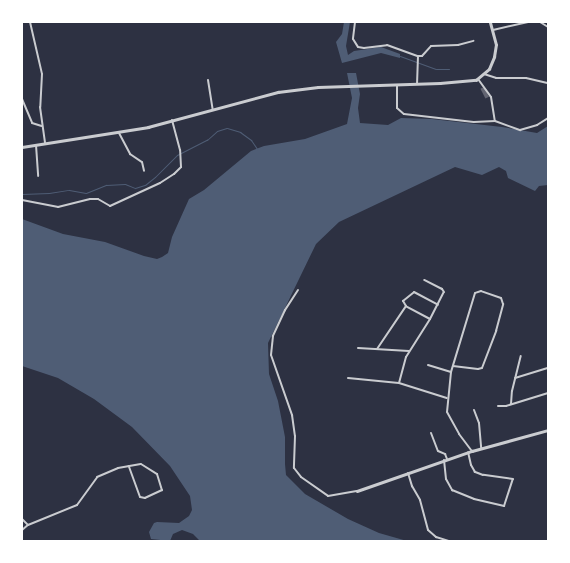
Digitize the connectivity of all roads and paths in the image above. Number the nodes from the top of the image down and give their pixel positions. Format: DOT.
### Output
graph roads {
  1 [pos="30,22"];
  2 [pos="354,22"];
  3 [pos="490,22"];
  4 [pos="528,22"];
  5 [pos="540,22"];
  6 [pos="518,23"];
  7 [pos="548,27"];
  8 [pos="493,30"];
  9 [pos="473,41"];
  10 [pos="418,56"];
  11 [pos="484,74"];
  12 [pos="478,79"];
  13 [pos="208,80"];
  14 [pos="548,83"];
  15 [pos="417,84"];
  16 [pos="397,85"];
  17 [pos="22,99"];
  18 [pos="212,110"];
  19 [pos="548,118"];
  20 [pos="172,120"];
  21 [pos="494,121"];
  22 [pos="42,126"];
  23 [pos="119,132"];
  24 [pos="45,143"];
  25 [pos="36,145"];
  26 [pos="22,147"];
  27 [pos="144,171"];
  28 [pos="38,176"];
  29 [pos="22,200"];
  30 [pos="424,280"];
  31 [pos="298,290"];
  32 [pos="438,305"];
  33 [pos="406,306"];
  34 [pos="430,319"];
  35 [pos="358,348"];
  36 [pos="377,349"];
  37 [pos="409,351"];
  38 [pos="520,356"];
  39 [pos="428,365"];
  40 [pos="454,366"];
  41 [pos="548,368"];
  42 [pos="451,372"];
  43 [pos="348,378"];
  44 [pos="515,378"];
  45 [pos="399,383"];
  46 [pos="548,393"];
  47 [pos="447,398"];
  48 [pos="512,404"];
  49 [pos="498,406"];
  50 [pos="474,410"];
  51 [pos="548,430"];
  52 [pos="431,433"];
  53 [pos="481,448"];
  54 [pos="472,451"];
  55 [pos="468,452"];
  56 [pos="445,460"];
  57 [pos="129,466"];
  58 [pos="408,472"];
  59 [pos="357,491"];
  60 [pos="22,519"];
  61 [pos="28,525"];
  62 [pos="22,530"];
  63 [pos="449,541"];
  1 -- 22 [label="street"];
  2 -- 10 [label="street"];
  3 -- 8 [label="street"];
  4 -- 6 [label="street"];
  5 -- 7 [label="street"];
  6 -- 8 [label="street"];
  8 -- 11 [label="street"];
  9 -- 10 [label="street"];
  10 -- 15 [label="street"];
  11 -- 12 [label="street"];
  11 -- 14 [label="street"];
  12 -- 15 [label="street"];
  12 -- 21 [label="street"];
  13 -- 18 [label="street"];
  15 -- 16 [label="street"];
  16 -- 18 [label="street"];
  16 -- 21 [label="street"];
  17 -- 22 [label="street"];
  18 -- 20 [label="street"];
  19 -- 21 [label="street"];
  20 -- 23 [label="street"];
  20 -- 29 [label="street"];
  22 -- 24 [label="street"];
  23 -- 24 [label="street"];
  23 -- 27 [label="street"];
  24 -- 25 [label="street"];
  25 -- 26 [label="street"];
  25 -- 28 [label="street"];
  30 -- 32 [label="street"];
  31 -- 59 [label="street"];
  32 -- 33 [label="street"];
  32 -- 34 [label="street"];
  33 -- 34 [label="street"];
  33 -- 36 [label="street"];
  34 -- 37 [label="street"];
  35 -- 36 [label="street"];
  36 -- 37 [label="street"];
  37 -- 45 [label="street"];
  38 -- 44 [label="street"];
  39 -- 42 [label="street"];
  40 -- 40 [label="street"];
  40 -- 42 [label="street"];
  41 -- 44 [label="street"];
  42 -- 47 [label="street"];
  43 -- 45 [label="street"];
  44 -- 48 [label="street"];
  45 -- 47 [label="street"];
  46 -- 48 [label="street"];
  47 -- 54 [label="street"];
  48 -- 49 [label="street"];
  50 -- 53 [label="street"];
  51 -- 53 [label="street"];
  52 -- 56 [label="street"];
  53 -- 54 [label="street"];
  54 -- 55 [label="street"];
  55 -- 56 [label="street"];
  55 -- 56 [label="street"];
  56 -- 58 [label="street"];
  57 -- 61 [label="street"];
  58 -- 59 [label="street"];
  58 -- 63 [label="street"];
  60 -- 61 [label="street"];
  61 -- 62 [label="street"];
}
